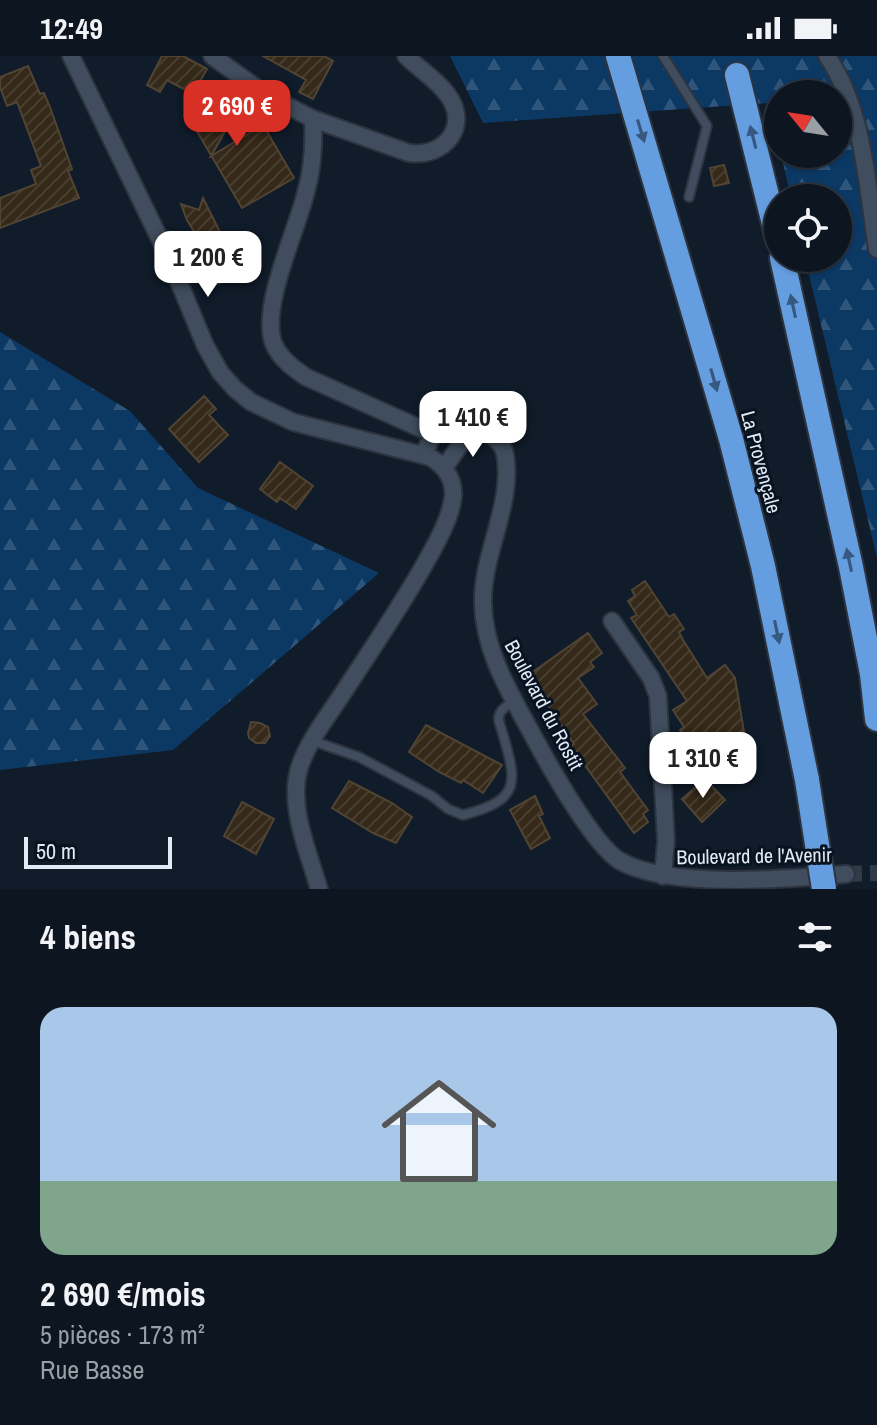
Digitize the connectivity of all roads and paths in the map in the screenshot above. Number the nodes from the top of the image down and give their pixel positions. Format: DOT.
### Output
graph roads {
  1 [pos="71,56"];
  2 [pos="212,56"];
  3 [pos="406,56"];
  4 [pos="618,56"];
  5 [pos="663,56"];
  6 [pos="827,56"];
  7 [pos="737,75"];
  8 [pos="313,119"];
  9 [pos="764,184"];
  10 [pos="689,197"];
  11 [pos="877,249"];
  12 [pos="785,272"];
  13 [pos="472,428"];
  14 [pos="433,434"];
  15 [pos="424,455"];
  16 [pos="444,468"];
  17 [pos="612,621"];
  18 [pos="514,700"];
  19 [pos="877,719"];
  20 [pos="312,741"];
  21 [pos="846,874"];
  22 [pos="663,876"];
  23 [pos="319,889"];
  24 [pos="824,889"];
  1 -- 15 [label="street"];
  2 -- 8 [label="street"];
  3 -- 8 [label="street"];
  4 -- 24 [label="highway, La Provençale, one-way, bridge"];
  5 -- 10 [label="lane"];
  6 -- 11 [label="street"];
  9 -- 7 [label="highway, one-way"];
  8 -- 14 [label="street"];
  19 -- 12 [label="highway, one-way"];
  13 -- 14 [label="street"];
  13 -- 16 [label="street"];
  13 -- 18 [label="street, Boulevard du Rostit"];
  14 -- 15 [label="street"];
  15 -- 16 [label="street"];
  16 -- 20 [label="street"];
  17 -- 22 [label="street"];
  18 -- 20 [label="lane"];
  18 -- 22 [label="street, Boulevard du Rostit"];
  20 -- 23 [label="street"];
  21 -- 22 [label="street, Boulevard de l'Avenir"];
}
